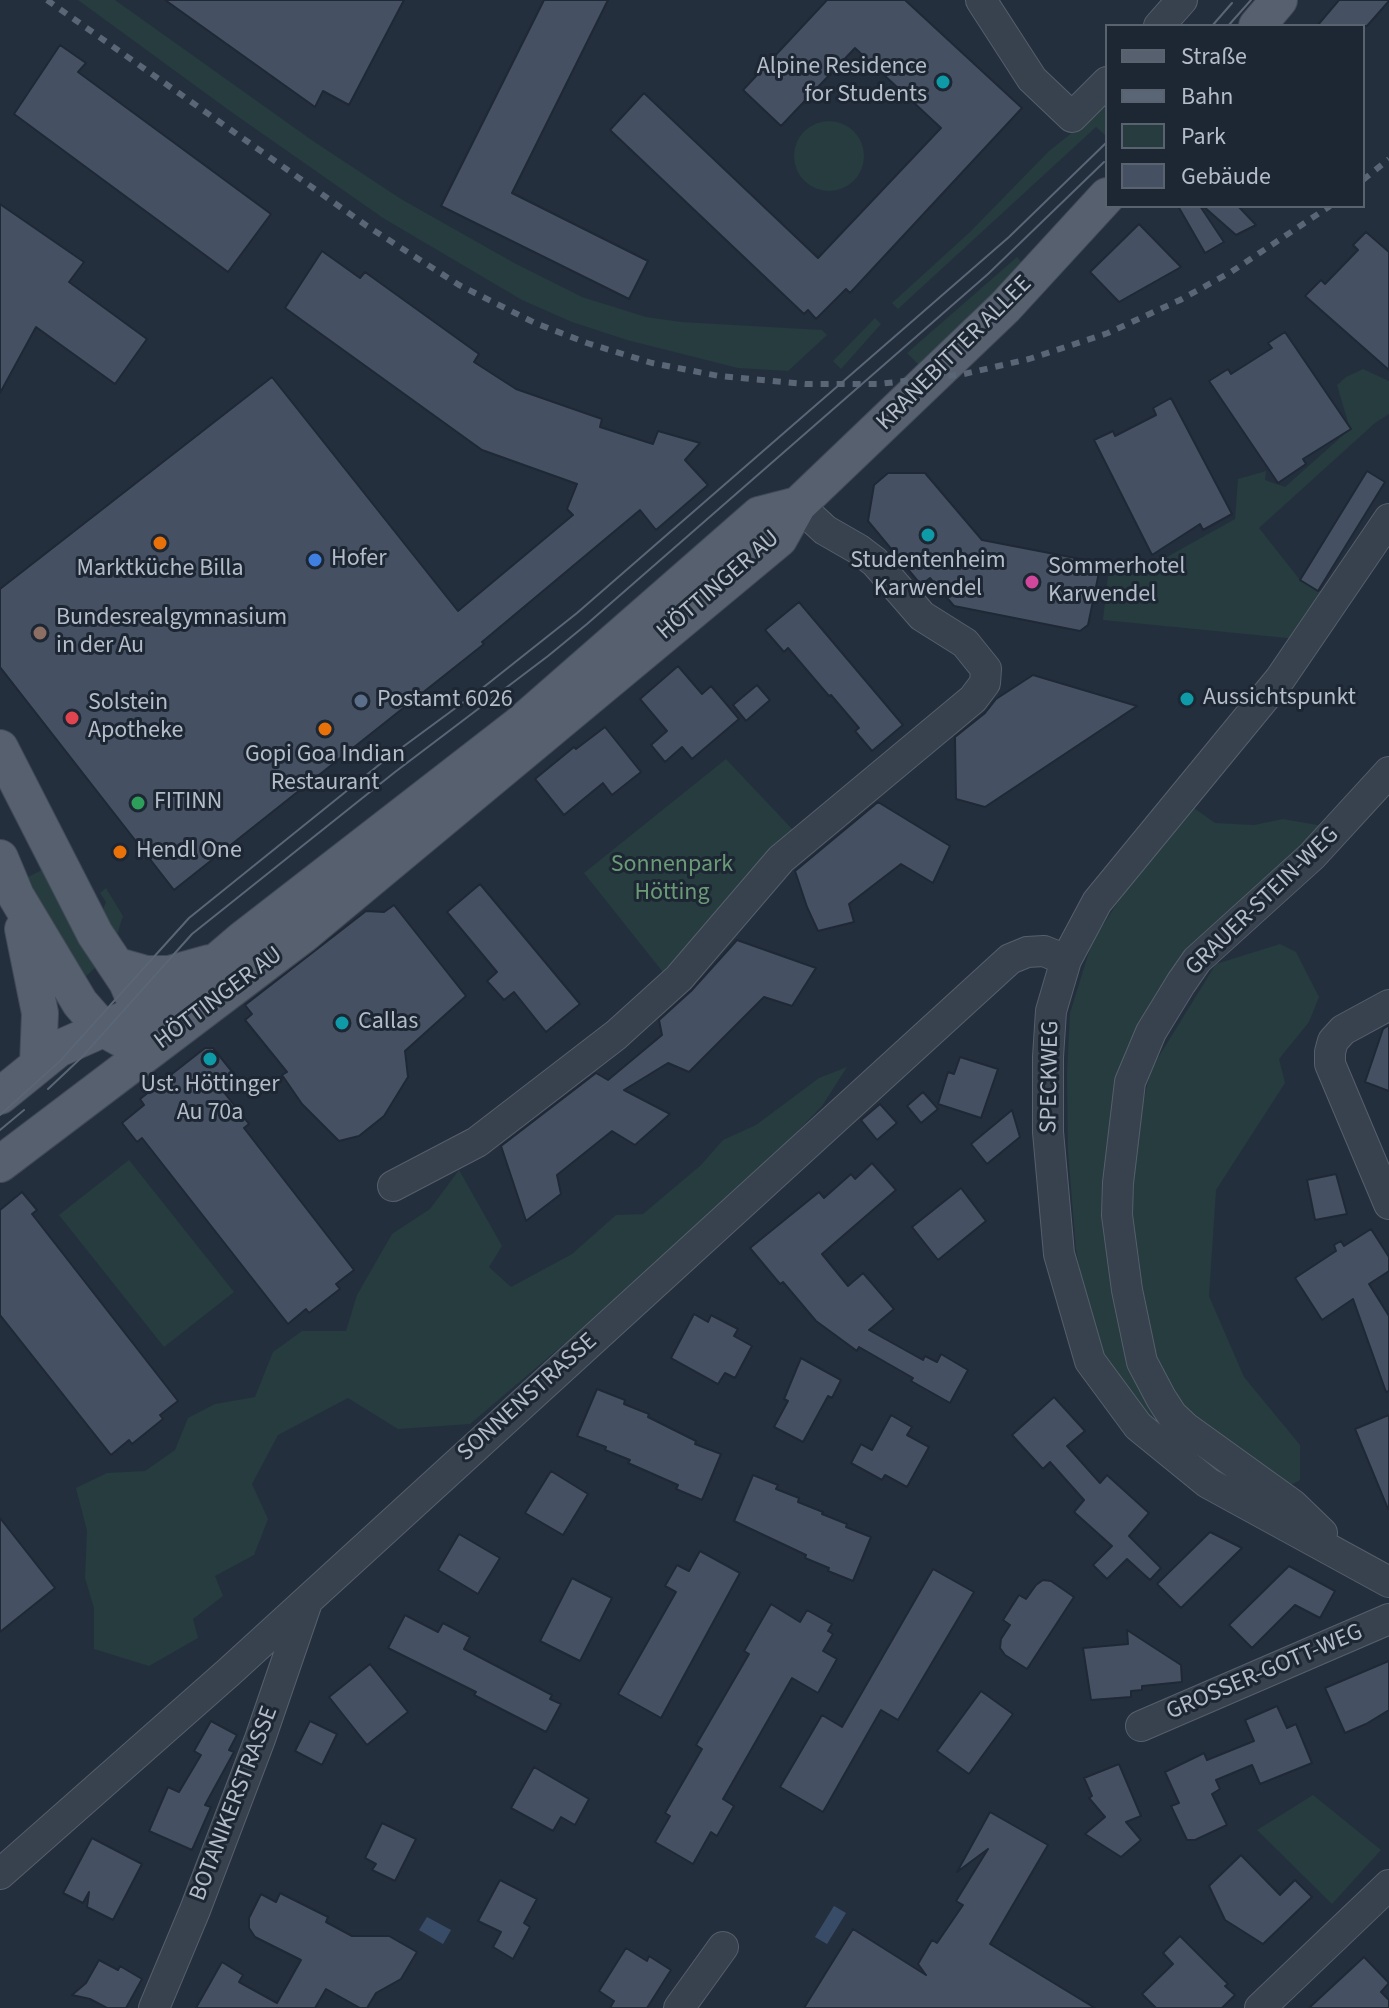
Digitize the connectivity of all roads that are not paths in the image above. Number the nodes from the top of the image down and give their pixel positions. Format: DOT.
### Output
graph roads {
  1 [pos="981,0"];
  2 [pos="1182,0"];
  3 [pos="1279,0"];
  4 [pos="1161,24"];
  5 [pos="1259,24"];
  6 [pos="1105,84"];
  7 [pos="1105,198"];
  8 [pos="798,505"];
  9 [pos="1389,519"];
  10 [pos="0,748"];
  11 [pos="1389,772"];
  12 [pos="0,858"];
  13 [pos="16,896"];
  14 [pos="218,960"];
  15 [pos="1066,960"];
  16 [pos="118,966"];
  17 [pos="1389,1005"];
  18 [pos="102,1028"];
  19 [pos="132,1042"];
  20 [pos="38,1064"];
  21 [pos="0,1096"];
  22 [pos="0,1164"];
  23 [pos="393,1186"];
  24 [pos="1389,1204"];
  25 [pos="1353,1562"];
  26 [pos="1389,1582"];
  27 [pos="309,1597"];
  28 [pos="1389,1619"];
  29 [pos="1141,1726"];
  30 [pos="0,1874"];
  31 [pos="1389,1885"];
  32 [pos="723,1947"];
  33 [pos="683,2007"];
  34 [pos="154,2008"];
  35 [pos="1260,2008"];
  1 -- 6 [label="street"];
  2 -- 4 [label="street"];
  3 -- 5 [label="main road"];
  7 -- 8 [label="main road, KRANEBITTER ALLEE"];
  8 -- 14 [label="main road, HÖTTINGER AU"];
  8 -- 19 [label="main road, HÖTTINGER AU"];
  8 -- 23 [label="street"];
  9 -- 15 [label="street, SPECKWEG"];
  10 -- 16 [label="main road"];
  11 -- 25 [label="street, GRAUER-STEIN-WEG"];
  12 -- 13 [label="main road"];
  13 -- 18 [label="main road"];
  13 -- 20 [label="main road"];
  14 -- 16 [label="main road"];
  14 -- 19 [label="main road, HÖTTINGER AU"];
  15 -- 25 [label="street, SPECKWEG"];
  15 -- 27 [label="street, SONNENSTRASSE"];
  16 -- 19 [label="main road"];
  17 -- 24 [label="street"];
  18 -- 19 [label="main road"];
  18 -- 20 [label="main road"];
  19 -- 22 [label="main road, HÖTTINGER AU"];
  20 -- 21 [label="main road"];
  25 -- 26 [label="street, SPECKWEG"];
  27 -- 30 [label="street, SONNENSTRASSE"];
  27 -- 34 [label="street, BOTANIKERSTRASSE"];
  28 -- 29 [label="street, GROSSER-GOTT-WEG"];
  31 -- 35 [label="street"];
  32 -- 33 [label="street"];
}
